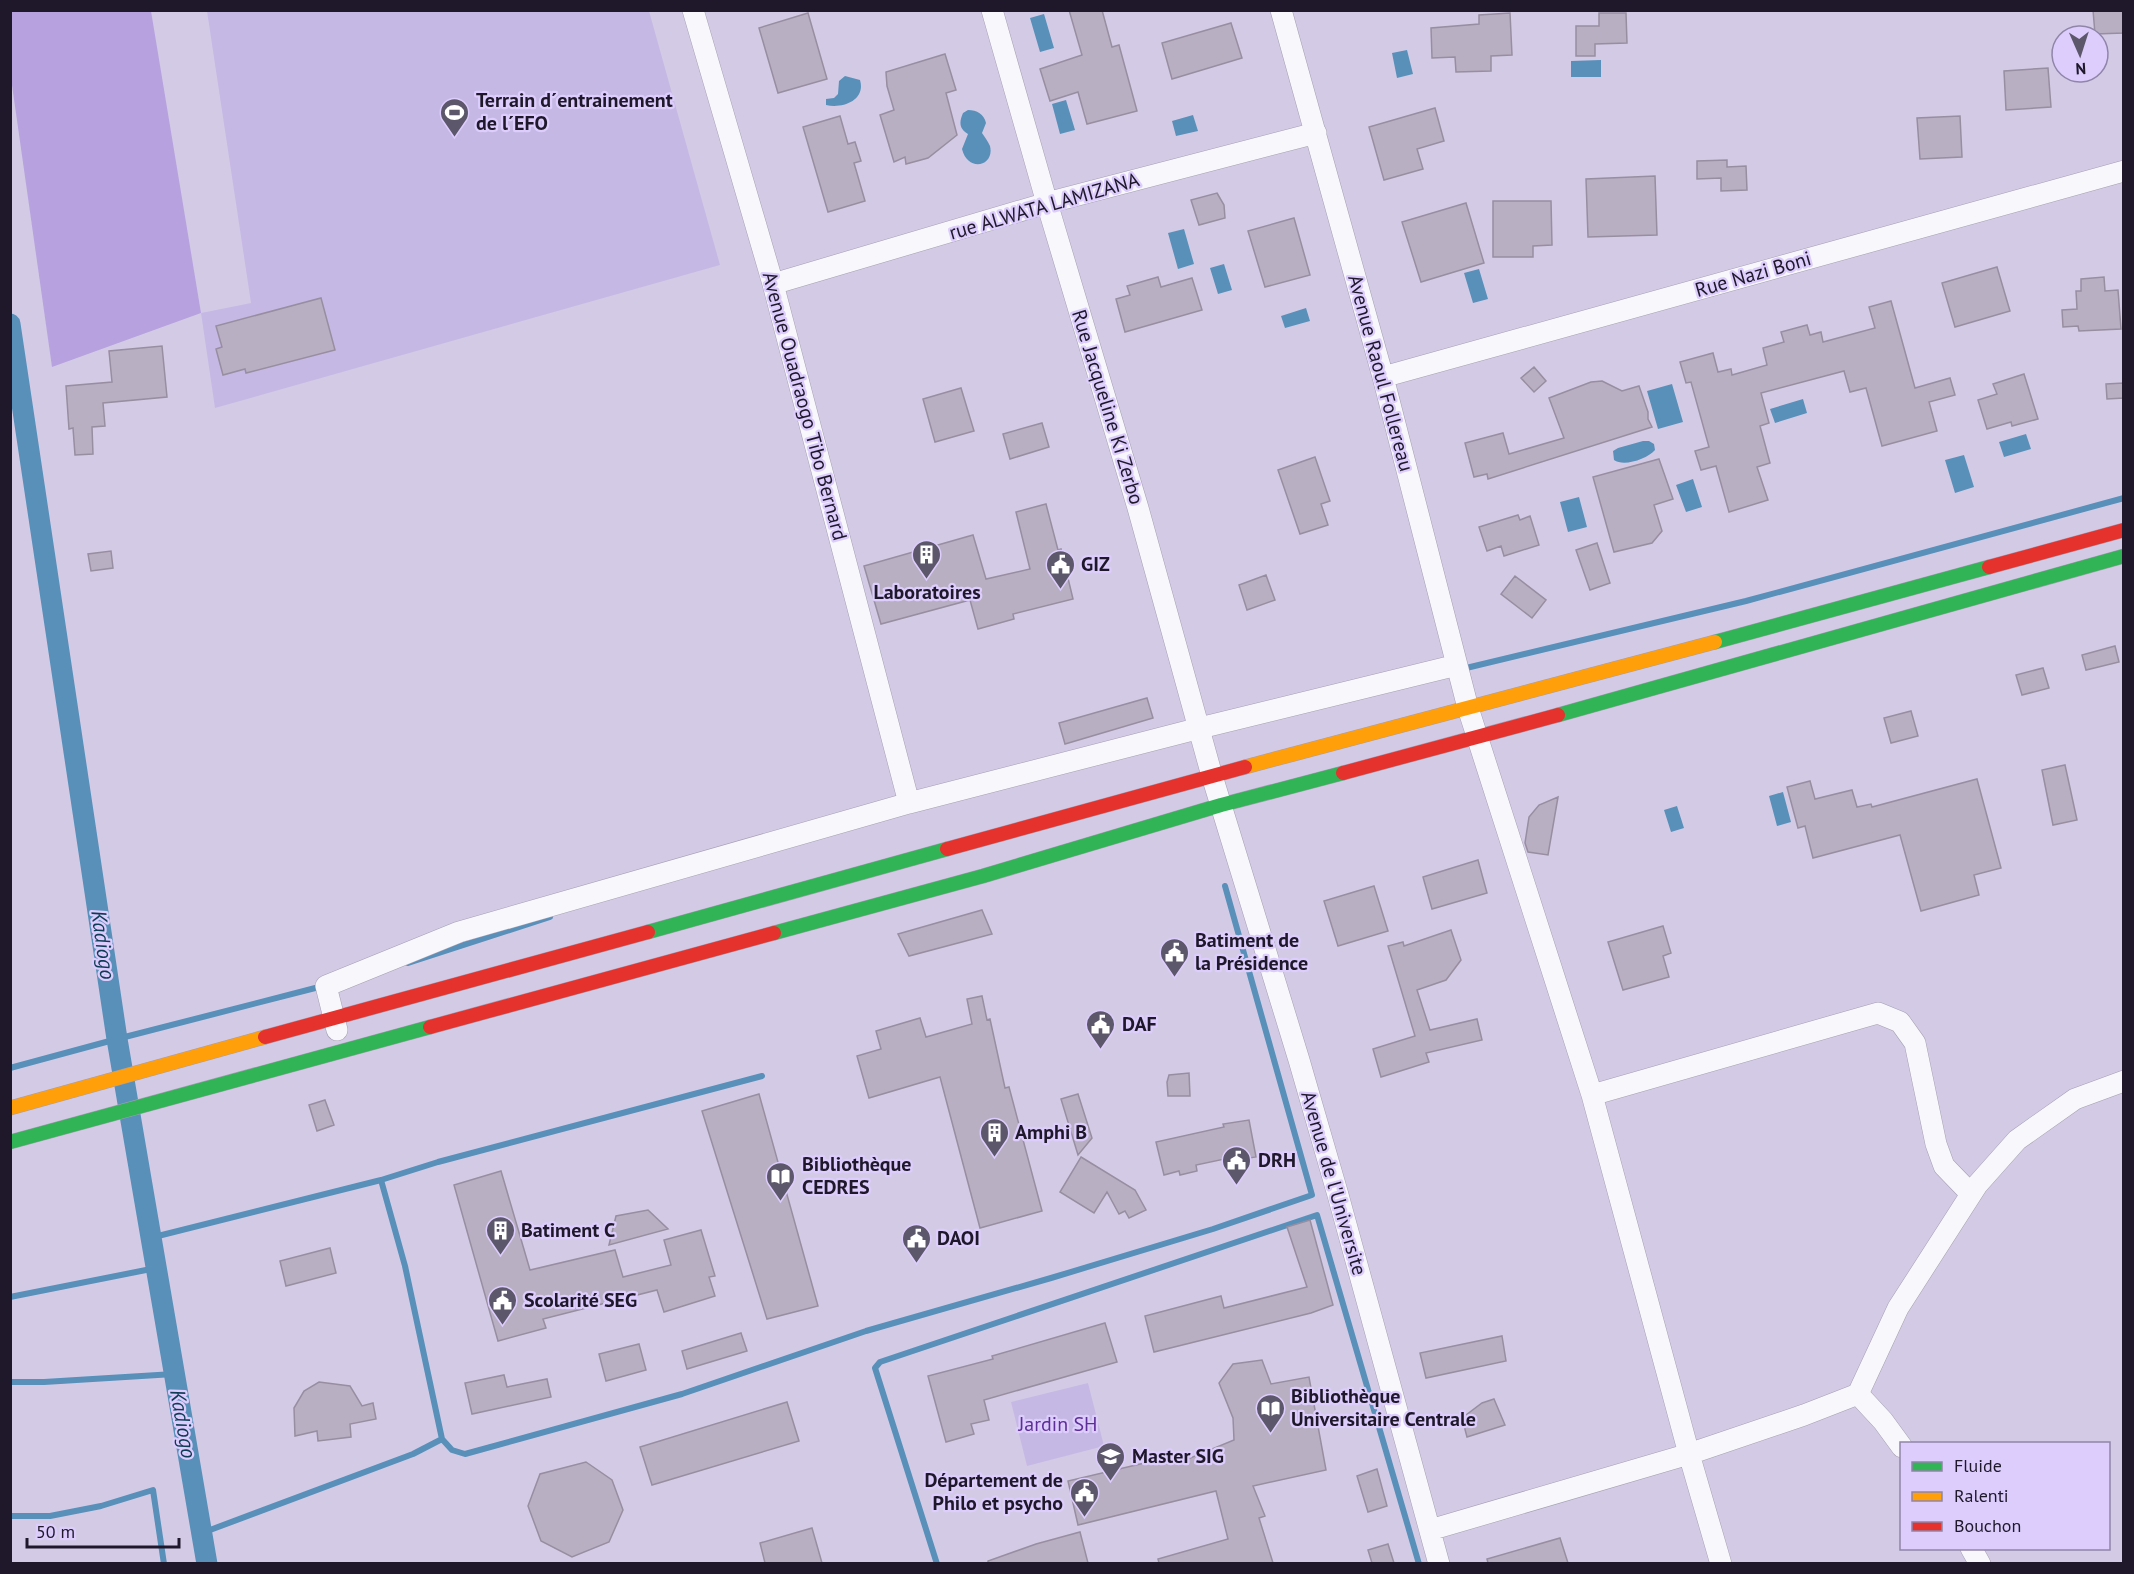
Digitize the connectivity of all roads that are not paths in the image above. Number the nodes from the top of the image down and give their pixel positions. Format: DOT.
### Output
graph roads {
  1 [pos="693,10"];
  2 [pos="992,10"];
  3 [pos="1281,10"];
  4 [pos="1316,133"];
  5 [pos="2124,171"];
  6 [pos="1047,203"];
  7 [pos="773,284"];
  8 [pos="1383,377"];
  9 [pos="2124,530"];
  10 [pos="2124,556"];
  11 [pos="1457,665"];
  12 [pos="1468,708"];
  13 [pos="1200,728"];
  14 [pos="1478,737"];
  15 [pos="1212,776"];
  16 [pos="909,803"];
  17 [pos="1221,805"];
  18 [pos="335,1019"];
  19 [pos="342,1052"];
  20 [pos="2124,1081"];
  21 [pos="1592,1095"];
  22 [pos="10,1108"];
  23 [pos="10,1142"];
  24 [pos="1971,1194"];
  25 [pos="1858,1394"];
  26 [pos="1900,1444"];
  27 [pos="1689,1454"];
  28 [pos="1430,1530"];
  29 [pos="1972,1550"];
  30 [pos="1439,1563"];
  31 [pos="1721,1563"];
  32 [pos="1980,1563"];
  1 -- 7 [label="street, Avenue Ouadraogo Tibo Bernard"];
  2 -- 6 [label="street, Rue Jacqueline Ki Zerbo"];
  3 -- 4 [label="street, Avenue Raoul Follereau"];
  4 -- 6 [label="street, rue ALWATA LAMIZANA"];
  4 -- 8 [label="street, Avenue Raoul Follereau"];
  5 -- 8 [label="street, Rue Nazi Boni"];
  6 -- 7 [label="street, rue ALWATA LAMIZANA"];
  6 -- 13 [label="street, Rue Jacqueline Ki Zerbo"];
  7 -- 16 [label="street, Avenue Ouadraogo Tibo Bernard"];
  8 -- 11 [label="street, Avenue Raoul Follereau"];
  9 -- 12 [label="main road"];
  10 -- 14 [label="main road"];
  11 -- 12 [label="street, Avenue Raoul Follereau"];
  11 -- 13 [label="street"];
  12 -- 14 [label="street, Avenue Raoul Follereau"];
  12 -- 15 [label="main road"];
  13 -- 15 [label="street, Rue Jacqueline Ki Zerbo"];
  13 -- 16 [label="street"];
  14 -- 17 [label="main road"];
  14 -- 21 [label="street, Avenue Raoul Follereau"];
  15 -- 17 [label="street, Rue Jacqueline Ki Zerbo"];
  15 -- 18 [label="main road"];
  16 -- 18 [label="street"];
  17 -- 19 [label="main road"];
  17 -- 28 [label="street, Avenue de l'Universite"];
  18 -- 19 [label="street"];
  18 -- 22 [label="main road"];
  19 -- 23 [label="main road"];
  20 -- 24 [label="street"];
  21 -- 24 [label="street"];
  21 -- 27 [label="street, Avenue Raoul Follereau"];
  24 -- 25 [label="street"];
  25 -- 26 [label="street"];
  25 -- 27 [label="street"];
  27 -- 28 [label="street"];
  27 -- 31 [label="street, Avenue Raoul Follereau"];
  28 -- 30 [label="street, Avenue de l'Universite"];
  29 -- 32 [label="street"];
}
